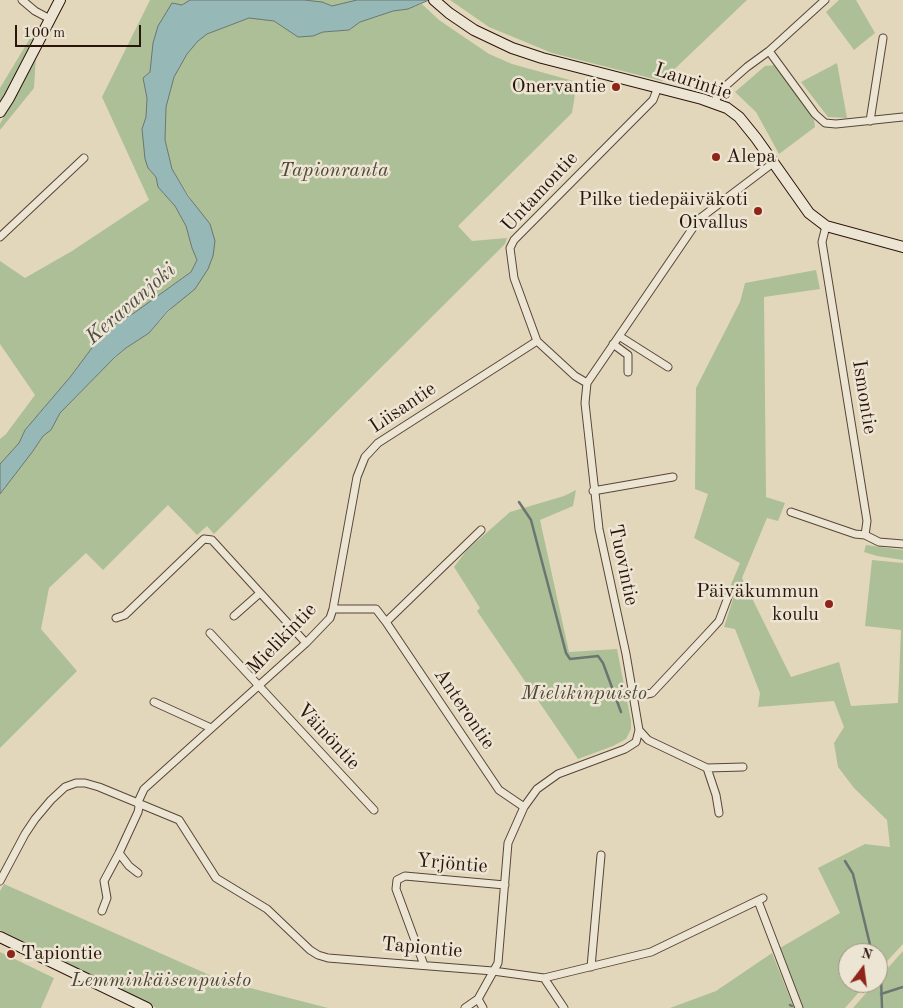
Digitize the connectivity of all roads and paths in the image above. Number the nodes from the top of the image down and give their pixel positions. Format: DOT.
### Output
graph roads {
  1 [pos="22,0"];
  2 [pos="60,0"];
  3 [pos="825,0"];
  4 [pos="438,3"];
  5 [pos="50,19"];
  6 [pos="882,38"];
  7 [pos="769,51"];
  8 [pos="658,87"];
  9 [pos="714,103"];
  10 [pos="0,112"];
  11 [pos="903,117"];
  12 [pos="870,121"];
  13 [pos="84,158"];
  14 [pos="772,163"];
  15 [pos="826,226"];
  16 [pos="0,238"];
  17 [pos="903,247"];
  18 [pos="619,336"];
  19 [pos="537,341"];
  20 [pos="613,344"];
  21 [pos="668,367"];
  22 [pos="628,372"];
  23 [pos="587,383"];
  24 [pos="673,477"];
  25 [pos="593,491"];
  26 [pos="791,512"];
  27 [pos="481,530"];
  28 [pos="865,536"];
  29 [pos="903,544"];
  30 [pos="730,592"];
  31 [pos="260,593"];
  32 [pos="333,609"];
  33 [pos="234,616"];
  34 [pos="116,618"];
  35 [pos="386,622"];
  36 [pos="210,633"];
  37 [pos="306,643"];
  38 [pos="259,686"];
  39 [pos="633,697"];
  40 [pos="154,702"];
  41 [pos="211,728"];
  42 [pos="639,730"];
  43 [pos="744,767"];
  44 [pos="707,768"];
  45 [pos="138,802"];
  46 [pos="524,807"];
  47 [pos="374,810"];
  48 [pos="719,813"];
  49 [pos="119,853"];
  50 [pos="601,855"];
  51 [pos="138,873"];
  52 [pos="0,881"];
  53 [pos="504,885"];
  54 [pos="102,912"];
  55 [pos="0,937"];
  56 [pos="424,965"];
  57 [pos="591,967"];
  58 [pos="494,971"];
  59 [pos="544,978"];
  60 [pos="478,999"];
  61 [pos="128,1004"];
  62 [pos="147,1008"];
  63 [pos="465,1008"];
  64 [pos="483,1008"];
  65 [pos="564,1008"];
  66 [pos="799,1008"];
  1 -- 5 [label="street"];
  2 -- 5 [label="street"];
  3 -- 7 [label="street"];
  4 -- 8 [label="street, Laurintie"];
  5 -- 10 [label="street"];
  6 -- 12 [label="street"];
  7 -- 9 [label="street"];
  7 -- 12 [label="street"];
  8 -- 9 [label="street, Laurintie"];
  8 -- 19 [label="street, Untamontie"];
  9 -- 14 [label="street, Laurintie"];
  11 -- 12 [label="street"];
  13 -- 16 [label="street"];
  14 -- 15 [label="street, Laurintie"];
  14 -- 18 [label="street"];
  15 -- 17 [label="street, Laurintie"];
  15 -- 28 [label="street, Ismontie"];
  18 -- 20 [label="street"];
  18 -- 21 [label="street"];
  19 -- 23 [label="street"];
  19 -- 32 [label="street, Liisantie"];
  20 -- 22 [label="street"];
  20 -- 23 [label="street"];
  23 -- 25 [label="street, Tuovintie"];
  24 -- 25 [label="street"];
  25 -- 39 [label="street, Tuovintie"];
  26 -- 28 [label="street"];
  27 -- 35 [label="street"];
  28 -- 29 [label="street"];
  30 -- 39 [label="street"];
  31 -- 33 [label="street"];
  31 -- 34 [label="street"];
  31 -- 37 [label="street"];
  32 -- 35 [label="street, Mielikintie"];
  32 -- 37 [label="street, Mielikintie"];
  35 -- 46 [label="street, Anterontie"];
  36 -- 38 [label="street, Väinöntie"];
  37 -- 38 [label="street, Mielikintie"];
  38 -- 41 [label="street, Mielikintie"];
  38 -- 47 [label="street, Väinöntie"];
  39 -- 42 [label="street, Tuovintie"];
  40 -- 41 [label="street"];
  41 -- 45 [label="street, Mielikintie"];
  42 -- 44 [label="street"];
  42 -- 46 [label="street"];
  43 -- 44 [label="street"];
  44 -- 48 [label="street"];
  45 -- 49 [label="street, Mielikintie"];
  45 -- 52 [label="street, Tapiontie"];
  45 -- 56 [label="street, Tapiontie"];
  46 -- 53 [label="street"];
  49 -- 51 [label="street"];
  49 -- 54 [label="street, Mielikintie"];
  50 -- 57 [label="street"];
  53 -- 56 [label="street, Yrjöntie"];
  53 -- 58 [label="street"];
  55 -- 61 [label="street"];
  56 -- 58 [label="street, Tapiontie"];
  57 -- 59 [label="street, Tapiontie"];
  57 -- 66 [label="street, Tapiontie"];
  58 -- 59 [label="street, Tapiontie"];
  58 -- 60 [label="street"];
  59 -- 65 [label="street"];
  60 -- 63 [label="street"];
  60 -- 64 [label="street"];
  61 -- 62 [label="street"];
}
